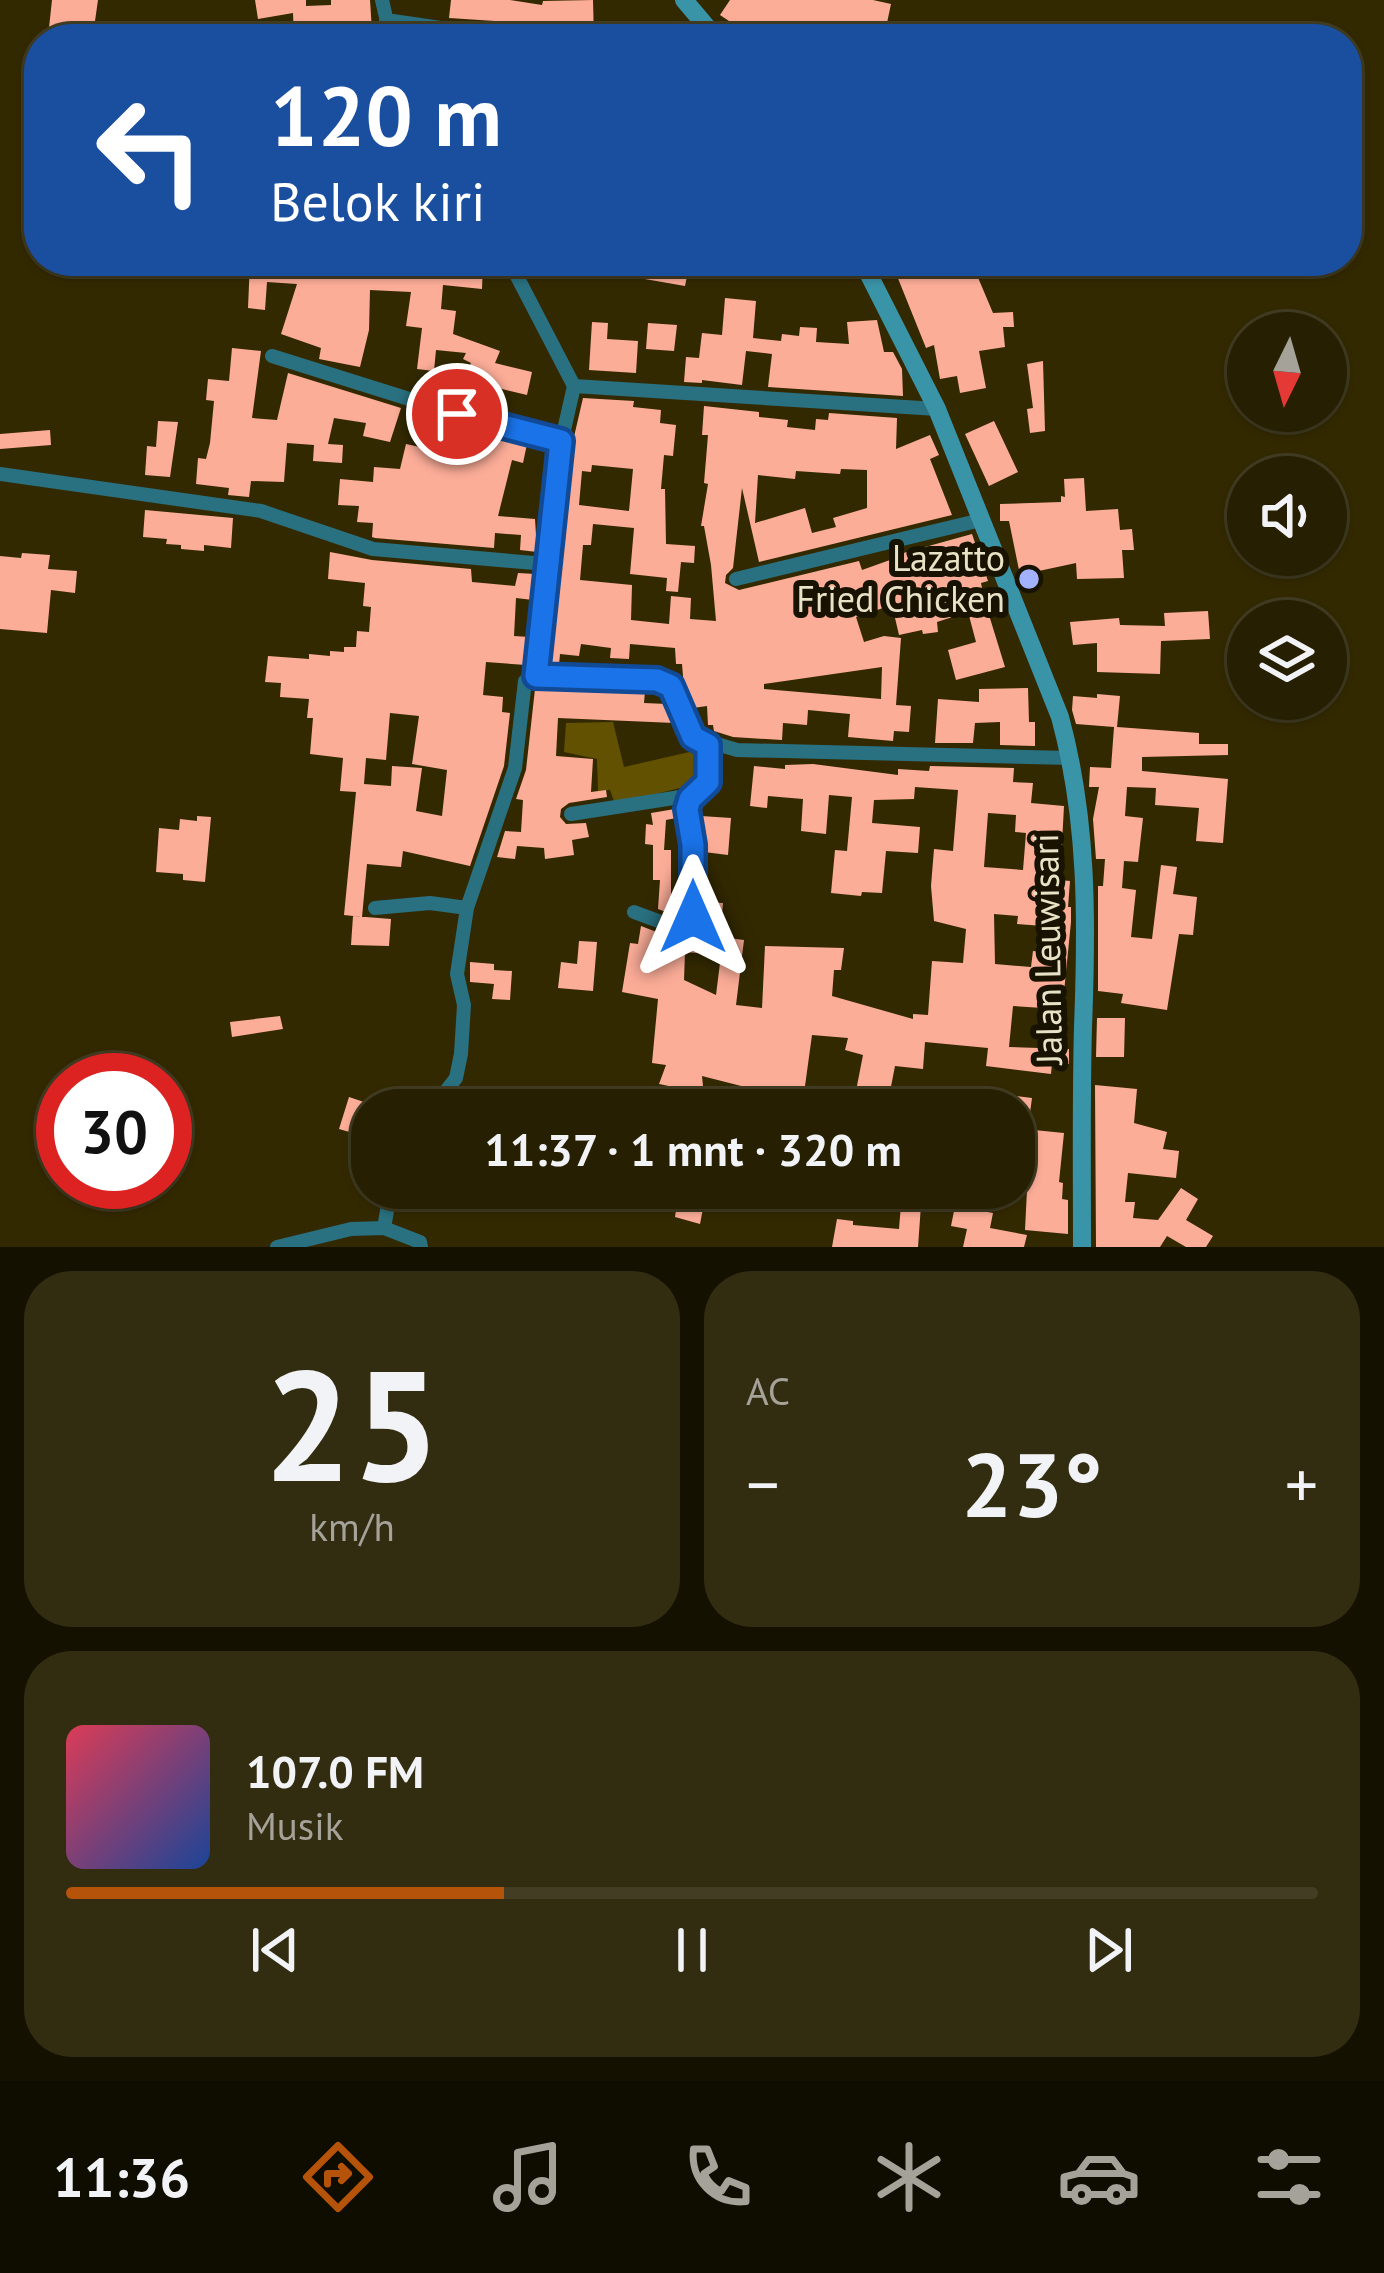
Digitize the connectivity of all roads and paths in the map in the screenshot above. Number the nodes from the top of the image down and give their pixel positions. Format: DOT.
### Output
graph roads {
  1 [pos="382,0"];
  2 [pos="684,0"];
  3 [pos="386,20"];
  4 [pos="387,24"];
  5 [pos="413,24"];
  6 [pos="704,24"];
  7 [pos="516,276"];
  8 [pos="870,276"];
  9 [pos="272,356"];
  10 [pos="574,386"];
  11 [pos="938,409"];
  12 [pos="561,441"];
  13 [pos="0,474"];
  14 [pos="981,520"];
  15 [pos="546,564"];
  16 [pos="736,579"];
  17 [pos="536,676"];
  18 [pos="708,745"];
  19 [pos="1071,758"];
  20 [pos="693,795"];
  21 [pos="571,814"];
  22 [pos="375,908"];
  23 [pos="467,908"];
  24 [pos="634,912"];
  25 [pos="448,1089"];
  26 [pos="387,1209"];
  27 [pos="384,1228"];
  28 [pos="277,1247"];
  29 [pos="422,1247"];
  30 [pos="1082,1247"];
  1 -- 3 [label="street"];
  2 -- 6 [label="main road"];
  3 -- 4 [label="street"];
  3 -- 5 [label="street"];
  7 -- 10 [label="street"];
  8 -- 11 [label="main road, Jalan Leuwisari"];
  9 -- 12 [label="street"];
  10 -- 11 [label="street"];
  10 -- 12 [label="street"];
  11 -- 14 [label="main road, Jalan Leuwisari"];
  12 -- 15 [label="street"];
  13 -- 15 [label="street"];
  14 -- 16 [label="street"];
  14 -- 19 [label="main road, Jalan Leuwisari"];
  15 -- 17 [label="street"];
  17 -- 18 [label="street"];
  17 -- 23 [label="street"];
  18 -- 19 [label="street"];
  18 -- 20 [label="street"];
  19 -- 30 [label="main road, Jalan Leuwisari"];
  20 -- 21 [label="street"];
  20 -- 24 [label="street"];
  22 -- 23 [label="street"];
  23 -- 25 [label="street"];
  26 -- 27 [label="street"];
  27 -- 28 [label="street"];
  27 -- 29 [label="street"];
}
